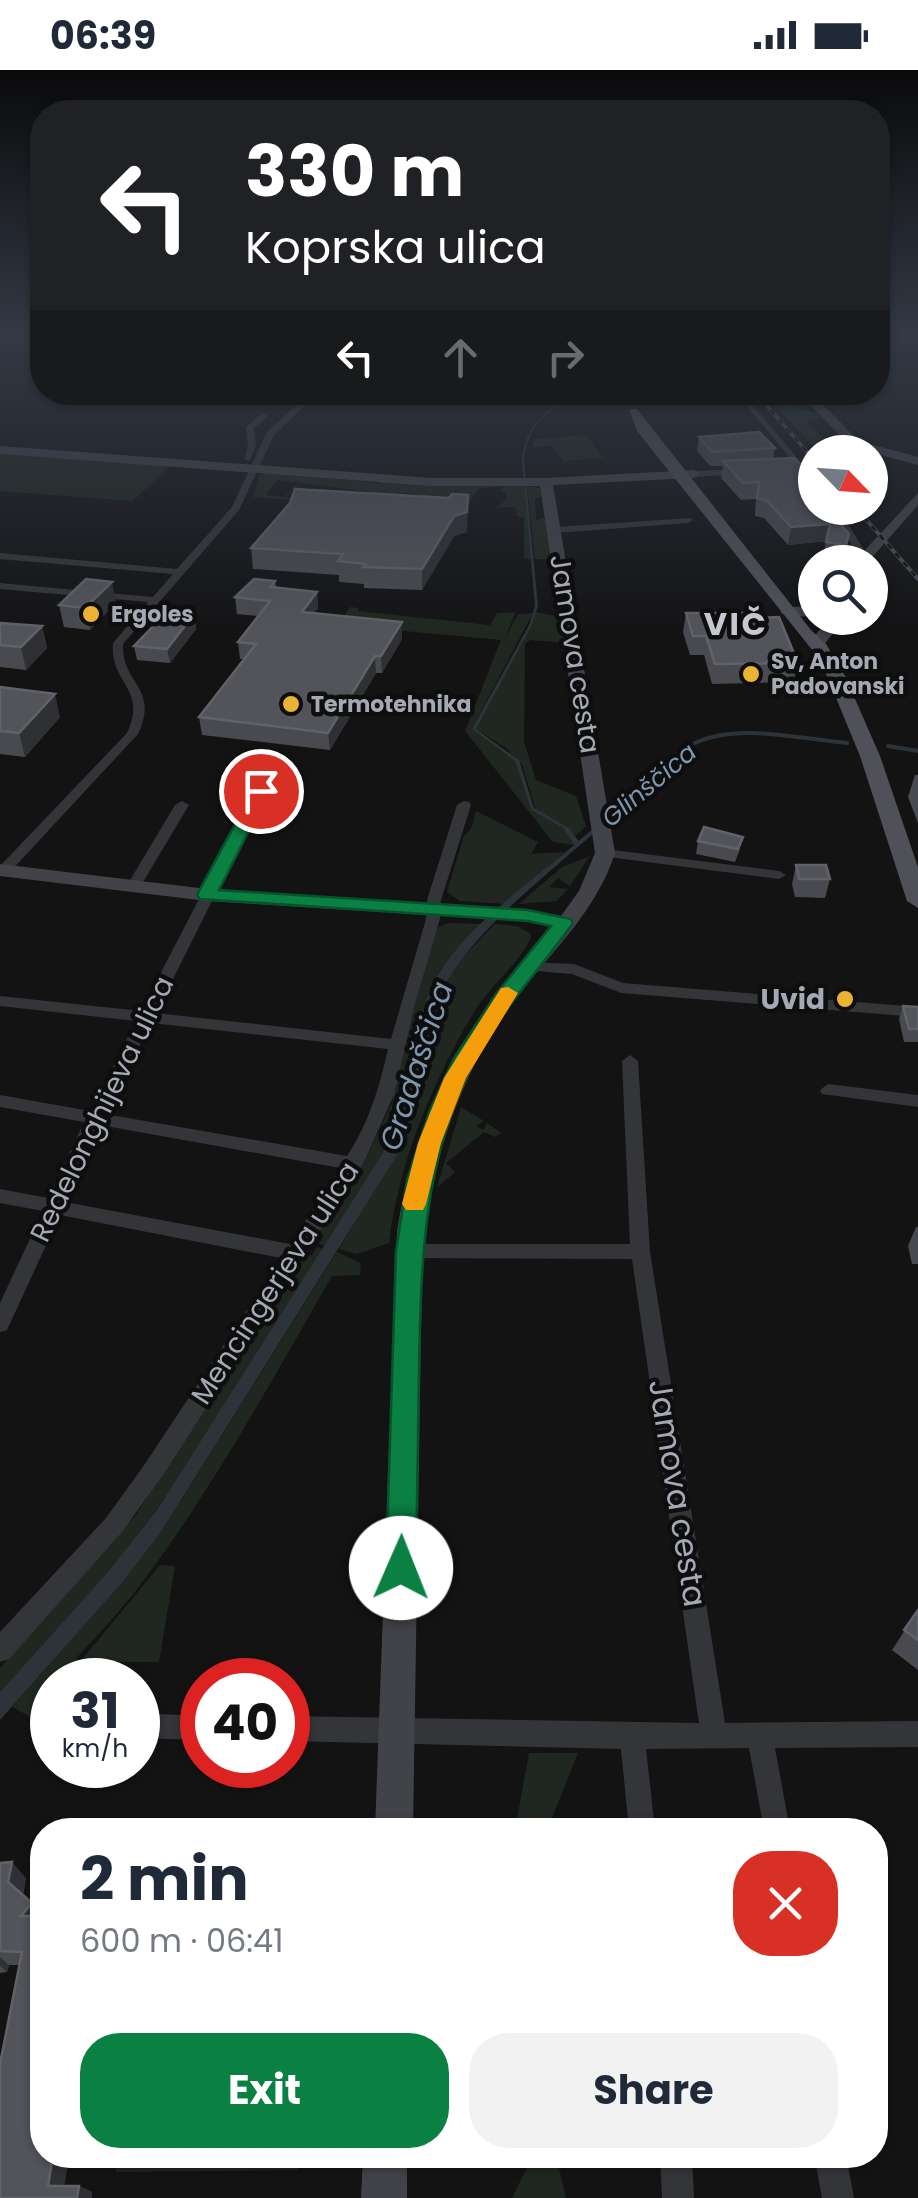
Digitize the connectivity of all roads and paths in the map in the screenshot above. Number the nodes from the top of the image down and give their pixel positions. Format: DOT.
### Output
graph roads {
  1 [pos="254,435"];
  2 [pos="269,435"];
  3 [pos="658,435"];
  4 [pos="773,435"];
  5 [pos="846,435"];
  6 [pos="258,445"];
  7 [pos="0,450"];
  8 [pos="918,461"];
  9 [pos="798,465"];
  10 [pos="250,467"];
  11 [pos="798,467"];
  12 [pos="785,468"];
  13 [pos="755,470"];
  14 [pos="687,474"];
  15 [pos="532,482"];
  16 [pos="915,507"];
  17 [pos="688,520"];
  18 [pos="555,530"];
  19 [pos="877,545"];
  20 [pos="0,556"];
  21 [pos="180,572"];
  22 [pos="0,586"];
  23 [pos="155,600"];
  24 [pos="798,607"];
  25 [pos="807,635"];
  26 [pos="820,635"];
  27 [pos="815,640"];
  28 [pos="261,791"];
  29 [pos="182,805"];
  30 [pos="464,806"];
  31 [pos="605,845"];
  32 [pos="1,871"];
  33 [pos="779,876"];
  34 [pos="133,887"];
  35 [pos="207,895"];
  36 [pos="918,901"];
  37 [pos="434,910"];
  38 [pos="564,923"];
  39 [pos="529,966"];
  40 [pos="0,1000"];
  41 [pos="918,1012"];
  42 [pos="145,1017"];
  43 [pos="397,1046"];
  44 [pos="630,1061"];
  45 [pos="828,1090"];
  46 [pos="0,1101"];
  47 [pos="918,1101"];
  48 [pos="96,1117"];
  49 [pos="354,1164"];
  50 [pos="0,1196"];
  51 [pos="55,1206"];
  52 [pos="408,1251"];
  53 [pos="640,1252"];
  54 [pos="295,1253"];
  55 [pos="0,1324"];
  56 [pos="0,1650"];
  57 [pos="310,1729"];
  58 [pos="397,1730"];
  59 [pos="714,1734"];
  60 [pos="918,1734"];
  61 [pos="760,1735"];
  62 [pos="632,1736"];
  63 [pos="394,1818"];
  64 [pos="641,1818"];
  65 [pos="775,1818"];
  66 [pos="385,2168"];
  67 [pos="677,2168"];
  68 [pos="832,2168"];
  69 [pos="384,2198"];
  70 [pos="678,2198"];
  71 [pos="838,2198"];
  1 -- 6 [label="street"];
  2 -- 6 [label="street"];
  3 -- 14 [label="main road"];
  4 -- 9 [label="street"];
  5 -- 8 [label="street"];
  6 -- 10 [label="street"];
  7 -- 10 [label="street"];
  10 -- 15 [label="street"];
  10 -- 21 [label="street"];
  11 -- 12 [label="street"];
  13 -- 14 [label="street"];
  14 -- 15 [label="street"];
  14 -- 24 [label="main road"];
  15 -- 18 [label="street, Jamova cesta"];
  16 -- 19 [label="street"];
  17 -- 18 [label="street"];
  18 -- 31 [label="street, Jamova cesta"];
  20 -- 21 [label="street"];
  21 -- 23 [label="street"];
  22 -- 23 [label="street"];
  23 -- 32 [label="street"];
  25 -- 27 [label="main road"];
  26 -- 27 [label="street"];
  27 -- 36 [label="main road"];
  28 -- 35 [label="street, Redelonghijeva ulica"];
  29 -- 34 [label="street"];
  30 -- 37 [label="street, Mencingerjeva ulica"];
  31 -- 33 [label="street"];
  31 -- 38 [label="street"];
  32 -- 34 [label="street"];
  34 -- 35 [label="street"];
  35 -- 37 [label="street"];
  35 -- 42 [label="street, Redelonghijeva ulica"];
  37 -- 38 [label="street"];
  37 -- 43 [label="street, Mencingerjeva ulica"];
  38 -- 39 [label="street"];
  39 -- 41 [label="street"];
  39 -- 52 [label="street"];
  40 -- 42 [label="street"];
  42 -- 43 [label="street"];
  42 -- 48 [label="street, Redelonghijeva ulica"];
  43 -- 49 [label="street, Mencingerjeva ulica"];
  44 -- 53 [label="street, Jamova cesta"];
  45 -- 47 [label="street"];
  46 -- 48 [label="street"];
  48 -- 49 [label="street"];
  48 -- 51 [label="street, Redelonghijeva ulica"];
  49 -- 54 [label="street, Mencingerjeva ulica"];
  50 -- 51 [label="street"];
  51 -- 54 [label="street"];
  51 -- 55 [label="street, Redelonghijeva ulica"];
  52 -- 53 [label="street"];
  52 -- 58 [label="street"];
  53 -- 59 [label="street, Jamova cesta"];
  54 -- 56 [label="street, Mencingerjeva ulica"];
  57 -- 58 [label="street"];
  58 -- 62 [label="street"];
  58 -- 63 [label="street"];
  59 -- 61 [label="street"];
  59 -- 62 [label="street"];
  60 -- 61 [label="street"];
  61 -- 65 [label="street"];
  62 -- 64 [label="street"];
  66 -- 69 [label="street"];
  67 -- 70 [label="street"];
  68 -- 71 [label="street"];
}
